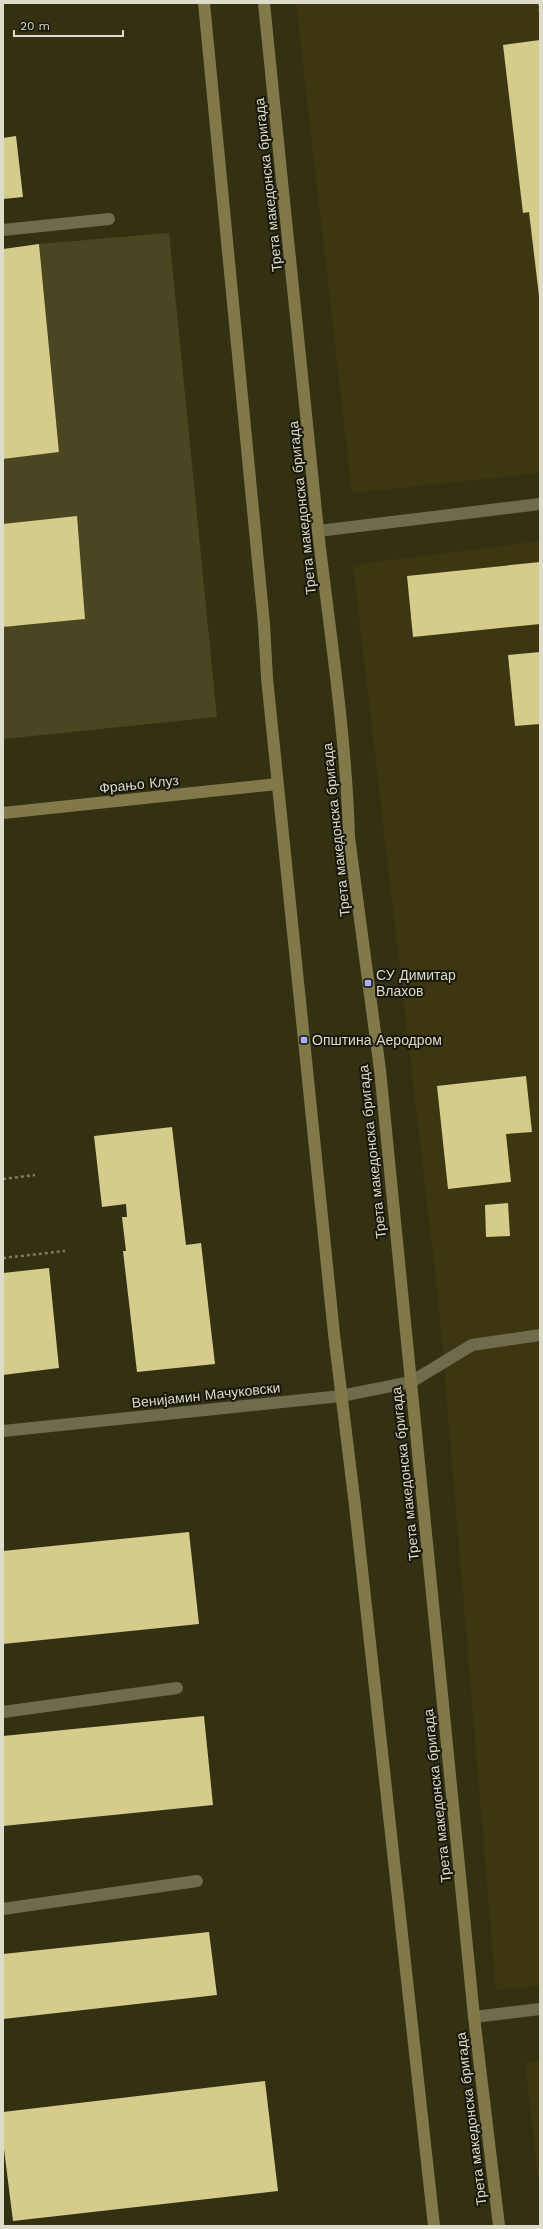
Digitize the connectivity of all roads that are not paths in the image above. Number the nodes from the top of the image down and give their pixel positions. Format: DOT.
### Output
graph roads {
  1 [pos="204,3"];
  2 [pos="264,3"];
  3 [pos="109,219"];
  4 [pos="3,230"];
  5 [pos="540,504"];
  6 [pos="318,531"];
  7 [pos="277,784"];
  8 [pos="3,813"];
  9 [pos="540,1335"];
  10 [pos="411,1382"];
  11 [pos="342,1396"];
  12 [pos="3,1431"];
  13 [pos="177,1688"];
  14 [pos="3,1712"];
  15 [pos="197,1881"];
  16 [pos="3,1908"];
  17 [pos="540,2009"];
  18 [pos="474,2017"];
  19 [pos="434,2226"];
  20 [pos="499,2226"];
  1 -- 7 [label="street"];
  2 -- 6 [label="street, Трета македонска бригада"];
  3 -- 4 [label="street"];
  5 -- 6 [label="street"];
  6 -- 10 [label="street, Трета македонска бригада"];
  7 -- 8 [label="street, Фрањо Клуз"];
  7 -- 11 [label="street"];
  9 -- 10 [label="street, Венијамин Мачуковски"];
  10 -- 11 [label="street, Венијамин Мачуковски"];
  10 -- 18 [label="street, Трета македонска бригада"];
  11 -- 12 [label="street, Венијамин Мачуковски"];
  11 -- 19 [label="street"];
  13 -- 14 [label="street"];
  15 -- 16 [label="street"];
  17 -- 18 [label="street"];
  18 -- 20 [label="street, Трета македонска бригада"];
}
